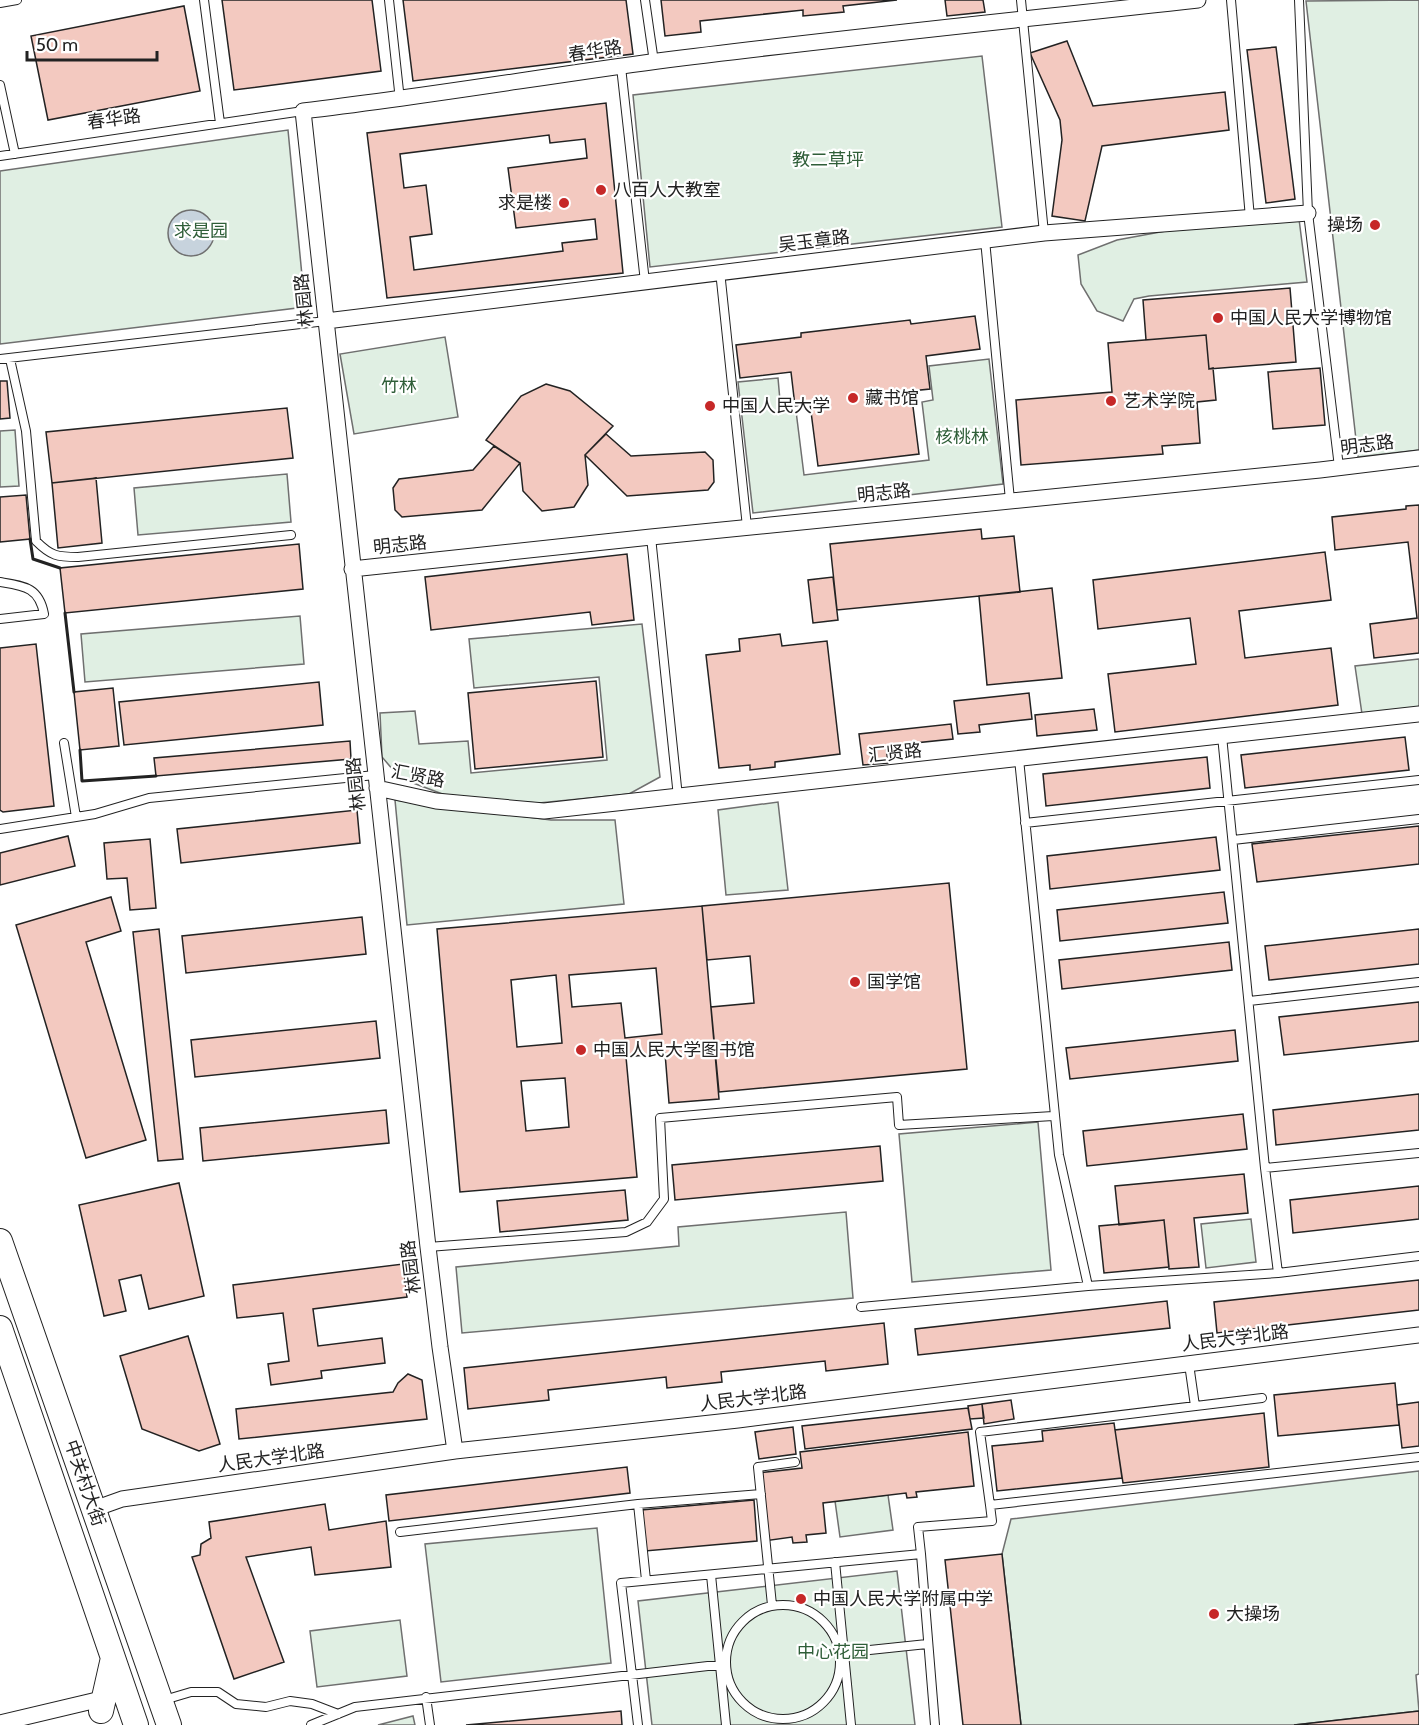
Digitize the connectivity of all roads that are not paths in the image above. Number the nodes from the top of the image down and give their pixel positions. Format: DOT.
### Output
graph roads {
  1 [pos="17,0"];
  2 [pos="204,0"];
  3 [pos="389,0"];
  4 [pos="645,0"];
  5 [pos="1021,0"];
  6 [pos="1198,0"];
  7 [pos="1231,0"];
  8 [pos="1299,0"];
  9 [pos="0,3"];
  10 [pos="1024,19"];
  11 [pos="654,62"];
  12 [pos="621,67"];
  13 [pos="0,85"];
  14 [pos="400,100"];
  15 [pos="303,111"];
  16 [pos="219,123"];
  17 [pos="15,154"];
  18 [pos="0,156"];
  19 [pos="1308,213"];
  20 [pos="1250,218"];
  21 [pos="1044,233"];
  22 [pos="985,240"];
  23 [pos="720,272"];
  24 [pos="645,282"];
  25 [pos="326,321"];
  26 [pos="0,359"];
  27 [pos="10,359"];
  28 [pos="1419,458"];
  29 [pos="1339,467"];
  30 [pos="1010,500"];
  31 [pos="747,527"];
  32 [pos="291,535"];
  33 [pos="651,537"];
  34 [pos="352,569"];
  35 [pos="0,582"];
  36 [pos="0,619"];
  37 [pos="1419,714"];
  38 [pos="1222,736"];
  39 [pos="64,743"];
  40 [pos="1019,759"];
  41 [pos="1419,780"];
  42 [pos="376,781"];
  43 [pos="678,797"];
  44 [pos="1229,801"];
  45 [pos="76,817"];
  46 [pos="1419,819"];
  47 [pos="1025,823"];
  48 [pos="0,829"];
  49 [pos="1233,840"];
  50 [pos="1419,982"];
  51 [pos="1250,1000"];
  52 [pos="1053,1116"];
  53 [pos="1419,1153"];
  54 [pos="1265,1168"];
  55 [pos="0,1241"];
  56 [pos="428,1247"];
  57 [pos="1419,1256"];
  58 [pos="1278,1273"];
  59 [pos="1088,1286"];
  60 [pos="861,1307"];
  61 [pos="0,1328"];
  62 [pos="1419,1335"];
  63 [pos="1190,1364"];
  64 [pos="1262,1398"];
  65 [pos="1195,1406"];
  66 [pos="455,1451"];
  67 [pos="1419,1457"];
  68 [pos="795,1462"];
  69 [pos="761,1494"];
  70 [pos="638,1504"];
  71 [pos="990,1505"];
  72 [pos="94,1509"];
  73 [pos="400,1532"];
  74 [pos="921,1554"];
  75 [pos="835,1562"];
  76 [pos="768,1569"];
  77 [pos="711,1575"];
  78 [pos="646,1580"];
  79 [pos="772,1605"];
  80 [pos="927,1644"];
  81 [pos="842,1653"];
  82 [pos="113,1658"];
  83 [pos="722,1664"];
  84 [pos="632,1674"];
  85 [pos="426,1697"];
  86 [pos="160,1701"];
  87 [pos="99,1706"];
  88 [pos="338,1714"];
  89 [pos="791,1722"];
  90 [pos="0,1723"];
  91 [pos="136,1725"];
  92 [pos="169,1725"];
  93 [pos="311,1725"];
  94 [pos="430,1725"];
  95 [pos="638,1725"];
  96 [pos="726,1725"];
  97 [pos="851,1725"];
  98 [pos="935,1725"];
  1 -- 9 [label="lane"];
  2 -- 16 [label="lane"];
  3 -- 14 [label="lane"];
  4 -- 11 [label="lane"];
  5 -- 10 [label="lane"];
  6 -- 10 [label="street, 春华路"];
  7 -- 20 [label="lane"];
  8 -- 19 [label="lane"];
  10 -- 11 [label="street, 春华路"];
  10 -- 21 [label="lane"];
  11 -- 12 [label="street, 春华路"];
  12 -- 14 [label="street, 春华路"];
  12 -- 24 [label="lane"];
  13 -- 17 [label="lane"];
  14 -- 15 [label="street, 春华路"];
  15 -- 16 [label="lane, 春华路"];
  15 -- 25 [label="street, 林园路"];
  16 -- 17 [label="lane, 春华路"];
  17 -- 18 [label="lane, 春华路"];
  19 -- 20 [label="street, 吴玉章路"];
  19 -- 29 [label="lane"];
  20 -- 21 [label="street, 吴玉章路"];
  21 -- 22 [label="street, 吴玉章路"];
  22 -- 23 [label="street, 吴玉章路"];
  22 -- 30 [label="lane"];
  23 -- 24 [label="street, 吴玉章路"];
  23 -- 31 [label="lane"];
  24 -- 25 [label="street, 吴玉章路"];
  25 -- 27 [label="lane"];
  25 -- 34 [label="street, 林园路"];
  26 -- 27 [label="lane"];
  27 -- 32 [label="lane"];
  28 -- 29 [label="street, 明志路"];
  29 -- 30 [label="street, 明志路"];
  30 -- 31 [label="street, 明志路"];
  31 -- 33 [label="street, 明志路"];
  33 -- 34 [label="street, 明志路"];
  33 -- 43 [label="lane"];
  34 -- 42 [label="street, 林园路"];
  35 -- 36 [label="lane"];
  37 -- 38 [label="street, 汇贤路"];
  38 -- 40 [label="street, 汇贤路"];
  38 -- 44 [label="lane"];
  39 -- 45 [label="lane"];
  40 -- 43 [label="street, 汇贤路"];
  40 -- 47 [label="lane"];
  41 -- 44 [label="lane"];
  42 -- 43 [label="street, 汇贤路"];
  42 -- 45 [label="lane"];
  42 -- 56 [label="street, 林园路"];
  44 -- 47 [label="lane"];
  44 -- 49 [label="lane"];
  45 -- 48 [label="lane"];
  46 -- 49 [label="lane"];
  47 -- 52 [label="lane"];
  49 -- 51 [label="lane"];
  50 -- 51 [label="lane"];
  51 -- 54 [label="lane"];
  52 -- 56 [label="lane"];
  52 -- 59 [label="lane"];
  53 -- 54 [label="lane"];
  54 -- 58 [label="lane"];
  55 -- 72 [label="main road, 中关村大街"];
  56 -- 66 [label="street, 林园路"];
  57 -- 58 [label="lane"];
  58 -- 59 [label="lane"];
  59 -- 60 [label="lane"];
  61 -- 82 [label="main road, 中关村大街"];
  62 -- 63 [label="street, 人民大学北路"];
  63 -- 65 [label="lane"];
  63 -- 66 [label="street, 人民大学北路"];
  64 -- 65 [label="lane"];
  65 -- 71 [label="lane"];
  66 -- 72 [label="street, 人民大学北路"];
  67 -- 71 [label="lane"];
  68 -- 69 [label="lane"];
  69 -- 70 [label="lane"];
  69 -- 76 [label="lane"];
  70 -- 73 [label="lane"];
  70 -- 78 [label="lane"];
  71 -- 74 [label="lane"];
  72 -- 86 [label="main road, 中关村大街"];
  74 -- 75 [label="lane"];
  74 -- 80 [label="lane"];
  75 -- 76 [label="lane"];
  75 -- 81 [label="lane"];
  76 -- 77 [label="lane"];
  76 -- 79 [label="lane"];
  77 -- 78 [label="lane"];
  77 -- 83 [label="lane"];
  78 -- 84 [label="lane"];
  79 -- 81 [label="lane"];
  79 -- 83 [label="lane"];
  80 -- 81 [label="lane"];
  80 -- 98 [label="lane"];
  81 -- 89 [label="lane"];
  81 -- 97 [label="lane"];
  82 -- 87 [label="main road"];
  82 -- 91 [label="main road, 中关村大街"];
  83 -- 84 [label="lane"];
  83 -- 89 [label="lane"];
  83 -- 96 [label="lane"];
  84 -- 85 [label="lane"];
  84 -- 95 [label="lane"];
  85 -- 88 [label="lane"];
  85 -- 94 [label="lane"];
  86 -- 88 [label="lane"];
  86 -- 92 [label="main road, 中关村大街"];
  87 -- 90 [label="street"];
  88 -- 93 [label="lane"];
}
